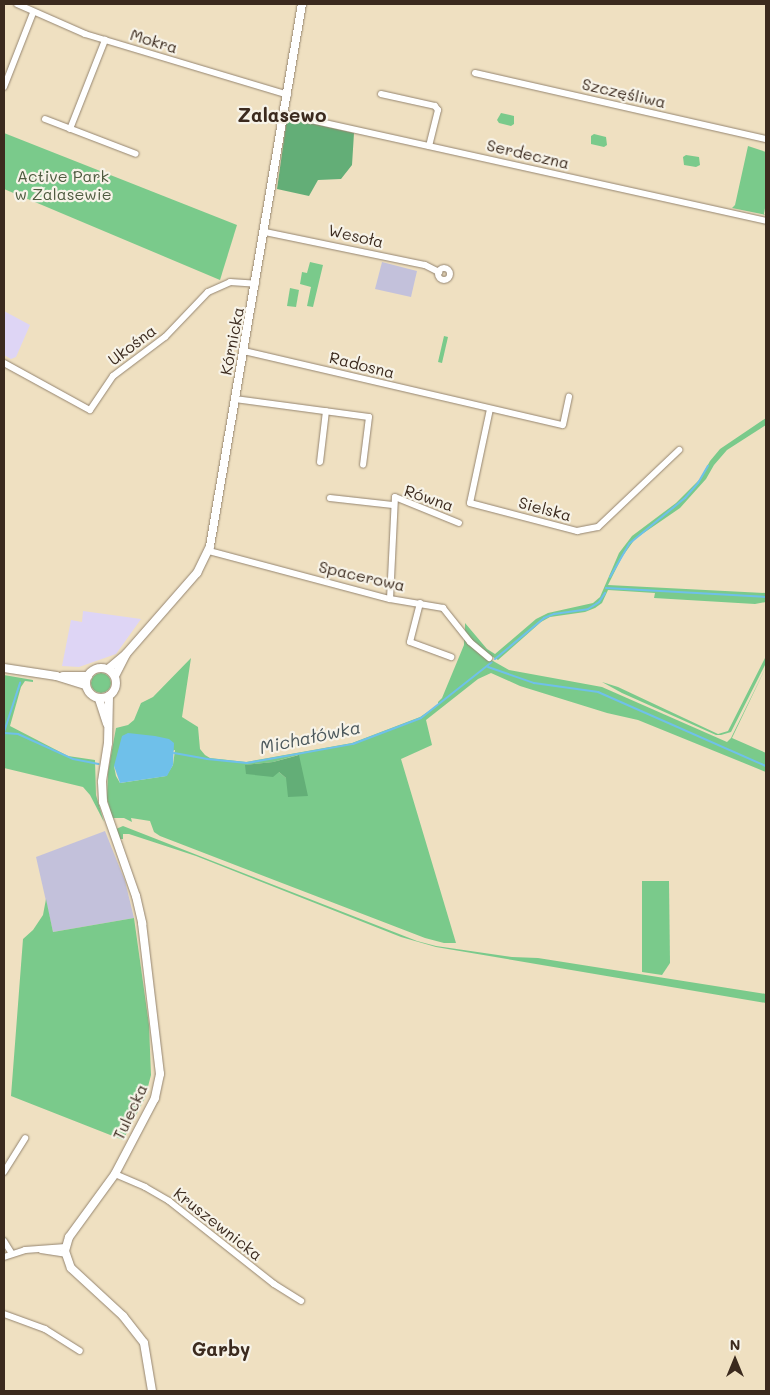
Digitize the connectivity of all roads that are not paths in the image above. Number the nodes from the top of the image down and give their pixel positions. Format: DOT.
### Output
graph roads {
  1 [pos="17,4"];
  2 [pos="302,4"];
  3 [pos="33,13"];
  4 [pos="105,40"];
  5 [pos="475,73"];
  6 [pos="4,87"];
  7 [pos="381,94"];
  8 [pos="288,95"];
  9 [pos="284,114"];
  10 [pos="45,119"];
  11 [pos="70,129"];
  12 [pos="766,139"];
  13 [pos="430,146"];
  14 [pos="136,154"];
  15 [pos="766,221"];
  16 [pos="265,232"];
  17 [pos="439,272"];
  18 [pos="256,284"];
  19 [pos="244,351"];
  20 [pos="4,363"];
  21 [pos="569,397"];
  22 [pos="235,399"];
  23 [pos="490,409"];
  24 [pos="326,412"];
  25 [pos="679,450"];
  26 [pos="320,462"];
  27 [pos="363,465"];
  28 [pos="330,498"];
  29 [pos="393,505"];
  30 [pos="459,523"];
  31 [pos="209,551"];
  32 [pos="390,599"];
  33 [pos="420,603"];
  34 [pos="126,654"];
  35 [pos="451,657"];
  36 [pos="489,658"];
  37 [pos="4,668"];
  38 [pos="108,669"];
  39 [pos="56,676"];
  40 [pos="88,676"];
  41 [pos="115,676"];
  42 [pos="86,685"];
  43 [pos="110,696"];
  44 [pos="99,699"];
  45 [pos="108,726"];
  46 [pos="25,1138"];
  47 [pos="4,1172"];
  48 [pos="116,1174"];
  49 [pos="4,1241"];
  50 [pos="66,1251"];
  51 [pos="12,1254"];
  52 [pos="4,1257"];
  53 [pos="301,1301"];
  54 [pos="4,1314"];
  55 [pos="80,1351"];
  56 [pos="152,1391"];
  1 -- 3 [label="street, Mokra"];
  2 -- 8 [label="street, Kórnicka"];
  3 -- 4 [label="street, Mokra"];
  3 -- 6 [label="street"];
  4 -- 8 [label="street, Mokra"];
  4 -- 11 [label="street"];
  5 -- 12 [label="street, Szczęśliwa"];
  7 -- 13 [label="street"];
  8 -- 9 [label="street, Kórnicka"];
  9 -- 13 [label="street, Serdeczna"];
  9 -- 16 [label="street, Kórnicka"];
  10 -- 11 [label="street"];
  11 -- 14 [label="street"];
  13 -- 15 [label="street, Serdeczna"];
  16 -- 17 [label="street, Wesoła"];
  16 -- 18 [label="street, Kórnicka"];
  18 -- 19 [label="street, Kórnicka"];
  18 -- 20 [label="street, Ukośna"];
  19 -- 22 [label="street, Kórnicka"];
  19 -- 23 [label="street, Radosna"];
  21 -- 23 [label="street, Radosna"];
  22 -- 24 [label="street"];
  22 -- 31 [label="street, Kórnicka"];
  23 -- 25 [label="street, Sielska"];
  24 -- 26 [label="street"];
  24 -- 27 [label="street"];
  28 -- 29 [label="street, Równa"];
  29 -- 30 [label="street, Równa"];
  29 -- 32 [label="street, Równa"];
  31 -- 32 [label="street, Spacerowa"];
  31 -- 34 [label="street, Kórnicka"];
  32 -- 33 [label="street, Spacerowa"];
  33 -- 35 [label="street"];
  33 -- 36 [label="street, Spacerowa"];
  34 -- 38 [label="street, Kórnicka"];
  34 -- 41 [label="street, Kórnicka"];
  37 -- 39 [label="street"];
  38 -- 40 [label="street"];
  38 -- 41 [label="street"];
  39 -- 40 [label="street"];
  39 -- 42 [label="street"];
  40 -- 42 [label="street"];
  41 -- 43 [label="street"];
  42 -- 44 [label="street"];
  43 -- 44 [label="street"];
  43 -- 45 [label="street"];
  44 -- 45 [label="street"];
  45 -- 48 [label="street, Tulecka"];
  46 -- 47 [label="street"];
  48 -- 50 [label="street, Tulecka"];
  48 -- 53 [label="street, Kruszewnicka"];
  49 -- 51 [label="street"];
  50 -- 51 [label="street"];
  50 -- 56 [label="street"];
  51 -- 52 [label="street"];
  54 -- 55 [label="street"];
}
